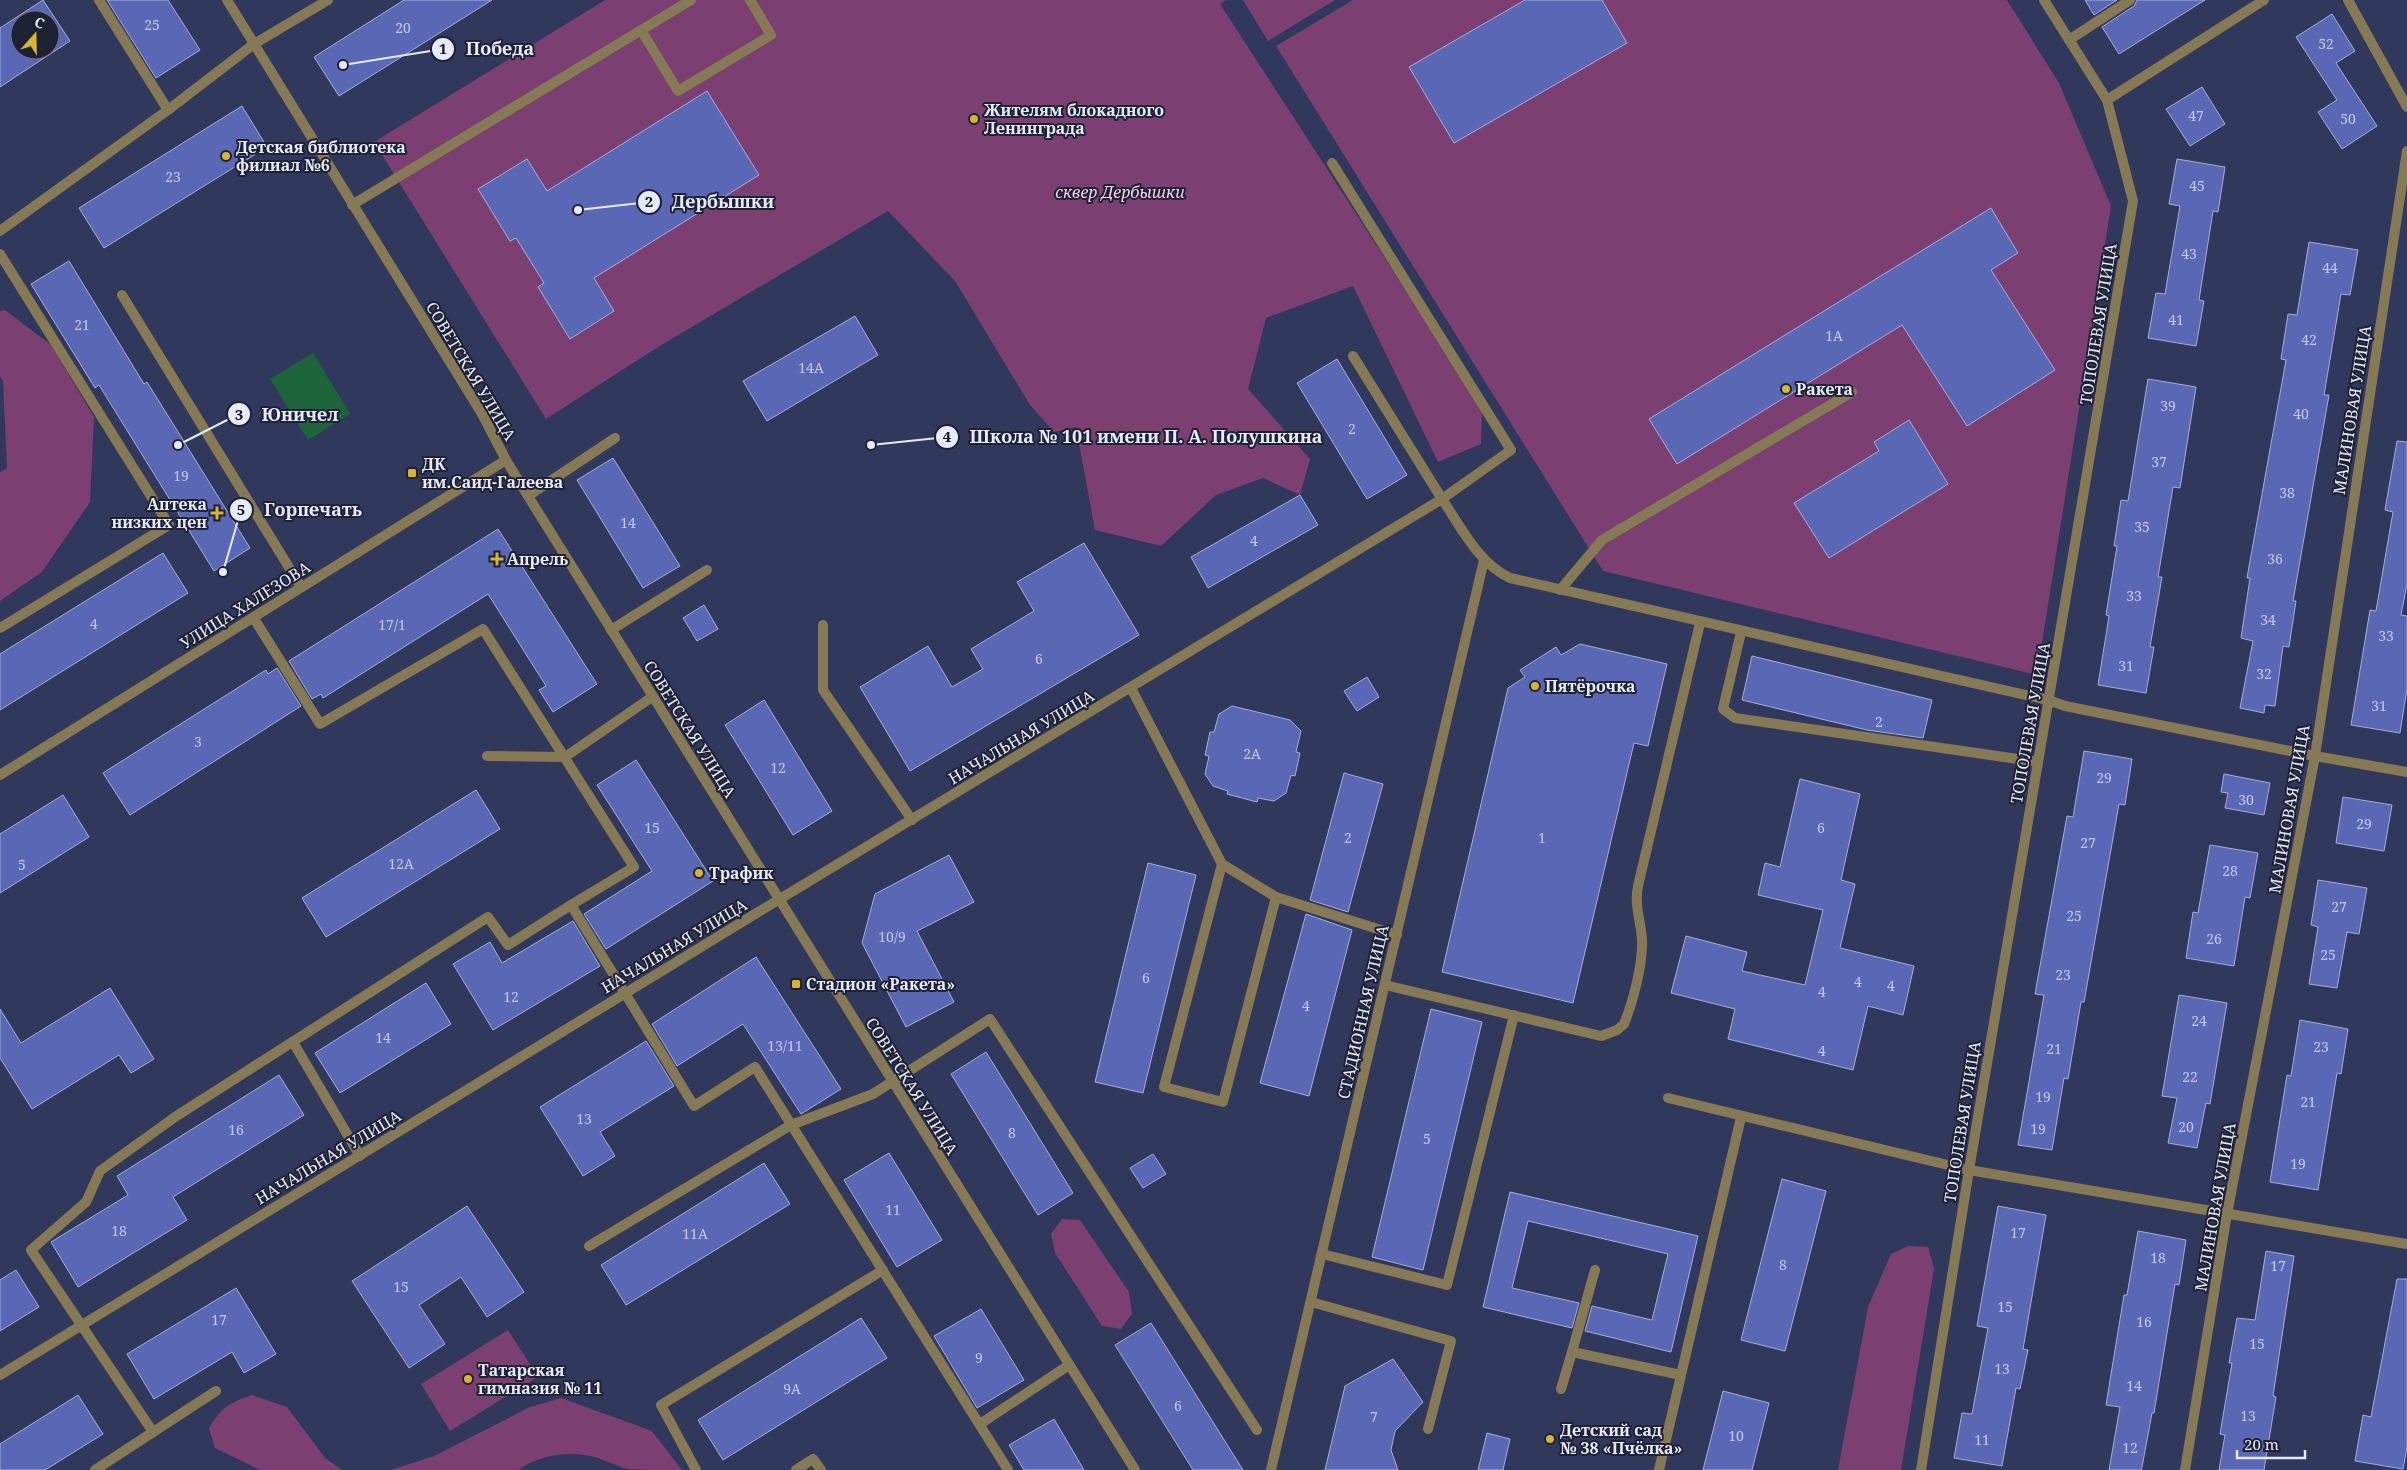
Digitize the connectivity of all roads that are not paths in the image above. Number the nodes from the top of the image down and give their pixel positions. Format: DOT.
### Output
graph roads {
  1 [pos="99,0"];
  2 [pos="227,0"];
  3 [pos="328,0"];
  4 [pos="692,0"];
  5 [pos="750,0"];
  6 [pos="2044,0"];
  7 [pos="2130,0"];
  8 [pos="2264,0"];
  9 [pos="2348,0"];
  10 [pos="641,30"];
  11 [pos="2069,40"];
  12 [pos="254,44"];
  13 [pos="2107,100"];
  14 [pos="2407,107"];
  15 [pos="168,110"];
  16 [pos="2407,151"];
  17 [pos="1332,163"];
  18 [pos="352,205"];
  19 [pos="0,231"];
  20 [pos="0,254"];
  21 [pos="122,295"];
  22 [pos="1353,356"];
  23 [pos="1852,392"];
  24 [pos="615,438"];
  25 [pos="506,460"];
  26 [pos="528,496"];
  27 [pos="1442,498"];
  28 [pos="1484,560"];
  29 [pos="707,570"];
  30 [pos="302,587"];
  31 [pos="1560,590"];
  32 [pos="253,617"];
  33 [pos="1700,623"];
  34 [pos="823,625"];
  35 [pos="0,628"];
  36 [pos="611,630"];
  37 [pos="1741,632"];
  38 [pos="1131,688"];
  39 [pos="652,697"];
  40 [pos="2048,700"];
  41 [pos="487,756"];
  42 [pos="2315,756"];
  43 [pos="564,757"];
  44 [pos="2038,762"];
  45 [pos="2407,772"];
  46 [pos="0,775"];
  47 [pos="912,820"];
  48 [pos="1222,864"];
  49 [pos="1276,897"];
  50 [pos="779,900"];
  51 [pos="572,905"];
  52 [pos="1397,935"];
  53 [pos="1385,985"];
  54 [pos="624,994"];
  55 [pos="1514,1016"];
  56 [pos="292,1042"];
  57 [pos="892,1081"];
  58 [pos="1668,1098"];
  59 [pos="1741,1117"];
  60 [pos="792,1125"];
  61 [pos="360,1156"];
  62 [pos="1969,1170"];
  63 [pos="2228,1214"];
  64 [pos="2407,1244"];
  65 [pos="588,1246"];
  66 [pos="1322,1254"];
  67 [pos="883,1270"];
  68 [pos="1595,1270"];
  69 [pos="1311,1302"];
  70 [pos="83,1325"];
  71 [pos="1572,1352"];
  72 [pos="1069,1365"];
  73 [pos="0,1375"];
  74 [pos="1681,1376"];
  75 [pos="1561,1389"];
  76 [pos="216,1392"];
  77 [pos="980,1424"];
  78 [pos="1428,1429"];
  79 [pos="1257,1430"];
  80 [pos="153,1432"];
  81 [pos="95,1470"];
  82 [pos="696,1470"];
  83 [pos="796,1470"];
  84 [pos="821,1470"];
  85 [pos="1008,1470"];
  86 [pos="1135,1470"];
  87 [pos="1271,1470"];
  88 [pos="1659,1470"];
  89 [pos="1921,1470"];
  90 [pos="2185,1470"];
  1 -- 15 [label="street"];
  2 -- 12 [label="street, СОВЕТСКАЯ УЛИЦА"];
  3 -- 12 [label="street"];
  4 -- 10 [label="street"];
  5 -- 10 [label="street"];
  6 -- 11 [label="street, ТОПОЛЕВАЯ УЛИЦА"];
  7 -- 11 [label="street"];
  8 -- 13 [label="street"];
  9 -- 14 [label="street"];
  10 -- 18 [label="street"];
  11 -- 13 [label="street, ТОПОЛЕВАЯ УЛИЦА"];
  12 -- 15 [label="street"];
  12 -- 18 [label="street, СОВЕТСКАЯ УЛИЦА"];
  13 -- 40 [label="street, ТОПОЛЕВАЯ УЛИЦА"];
  15 -- 19 [label="street"];
  16 -- 42 [label="street, МАЛИНОВАЯ УЛИЦА"];
  17 -- 27 [label="street, НАЧАЛЬНАЯ УЛИЦА"];
  18 -- 25 [label="street, СОВЕТСКАЯ УЛИЦА"];
  20 -- 35 [label="street"];
  21 -- 30 [label="street"];
  22 -- 27 [label="street"];
  23 -- 31 [label="street"];
  24 -- 26 [label="street"];
  25 -- 26 [label="street, СОВЕТСКАЯ УЛИЦА"];
  25 -- 30 [label="street, УЛИЦА ХАЛЕЗОВА"];
  26 -- 36 [label="street, СОВЕТСКАЯ УЛИЦА"];
  27 -- 28 [label="street"];
  27 -- 38 [label="street, НАЧАЛЬНАЯ УЛИЦА"];
  28 -- 31 [label="street"];
  28 -- 52 [label="street, СТАДИОННАЯ УЛИЦА"];
  29 -- 36 [label="street"];
  30 -- 32 [label="street, УЛИЦА ХАЛЕЗОВА"];
  31 -- 33 [label="street"];
  32 -- 43 [label="street"];
  32 -- 46 [label="street, УЛИЦА ХАЛЕЗОВА"];
  33 -- 37 [label="street"];
  33 -- 55 [label="street"];
  34 -- 47 [label="street"];
  36 -- 39 [label="street, СОВЕТСКАЯ УЛИЦА"];
  37 -- 40 [label="street"];
  37 -- 44 [label="street"];
  38 -- 47 [label="street, НАЧАЛЬНАЯ УЛИЦА"];
  38 -- 48 [label="street"];
  39 -- 43 [label="street"];
  39 -- 50 [label="street, СОВЕТСКАЯ УЛИЦА"];
  40 -- 42 [label="street"];
  40 -- 44 [label="street, ТОПОЛЕВАЯ УЛИЦА"];
  41 -- 43 [label="street"];
  42 -- 45 [label="street"];
  42 -- 63 [label="street, МАЛИНОВАЯ УЛИЦА"];
  43 -- 51 [label="street"];
  44 -- 62 [label="street, ТОПОЛЕВАЯ УЛИЦА"];
  47 -- 50 [label="street, НАЧАЛЬНАЯ УЛИЦА"];
  48 -- 49 [label="street"];
  48 -- 49 [label="street"];
  49 -- 52 [label="street"];
  50 -- 54 [label="street, НАЧАЛЬНАЯ УЛИЦА"];
  50 -- 57 [label="street, СОВЕТСКАЯ УЛИЦА"];
  51 -- 54 [label="street"];
  51 -- 56 [label="street"];
  52 -- 53 [label="street, СТАДИОННАЯ УЛИЦА"];
  53 -- 55 [label="street"];
  53 -- 66 [label="street, СТАДИОННАЯ УЛИЦА"];
  54 -- 60 [label="street"];
  54 -- 61 [label="street, НАЧАЛЬНАЯ УЛИЦА"];
  55 -- 66 [label="street"];
  56 -- 61 [label="street"];
  56 -- 70 [label="street"];
  57 -- 60 [label="street"];
  57 -- 72 [label="street, СОВЕТСКАЯ УЛИЦА"];
  57 -- 79 [label="street"];
  58 -- 59 [label="street"];
  59 -- 62 [label="street"];
  59 -- 74 [label="street"];
  60 -- 65 [label="street"];
  60 -- 67 [label="street"];
  61 -- 70 [label="street, НАЧАЛЬНАЯ УЛИЦА"];
  62 -- 63 [label="street"];
  62 -- 89 [label="street, ТОПОЛЕВАЯ УЛИЦА"];
  63 -- 64 [label="street"];
  63 -- 90 [label="street, МАЛИНОВАЯ УЛИЦА"];
  66 -- 69 [label="street, СТАДИОННАЯ УЛИЦА"];
  67 -- 77 [label="street"];
  67 -- 82 [label="street"];
  68 -- 71 [label="street"];
  69 -- 78 [label="street"];
  69 -- 87 [label="street, СТАДИОННАЯ УЛИЦА"];
  70 -- 73 [label="street, НАЧАЛЬНАЯ УЛИЦА"];
  70 -- 80 [label="street"];
  71 -- 74 [label="street"];
  71 -- 75 [label="street"];
  72 -- 77 [label="street"];
  72 -- 86 [label="street, СОВЕТСКАЯ УЛИЦА"];
  74 -- 88 [label="street"];
  76 -- 80 [label="street"];
  77 -- 85 [label="street"];
  80 -- 81 [label="street"];
  83 -- 84 [label="street"];
}
